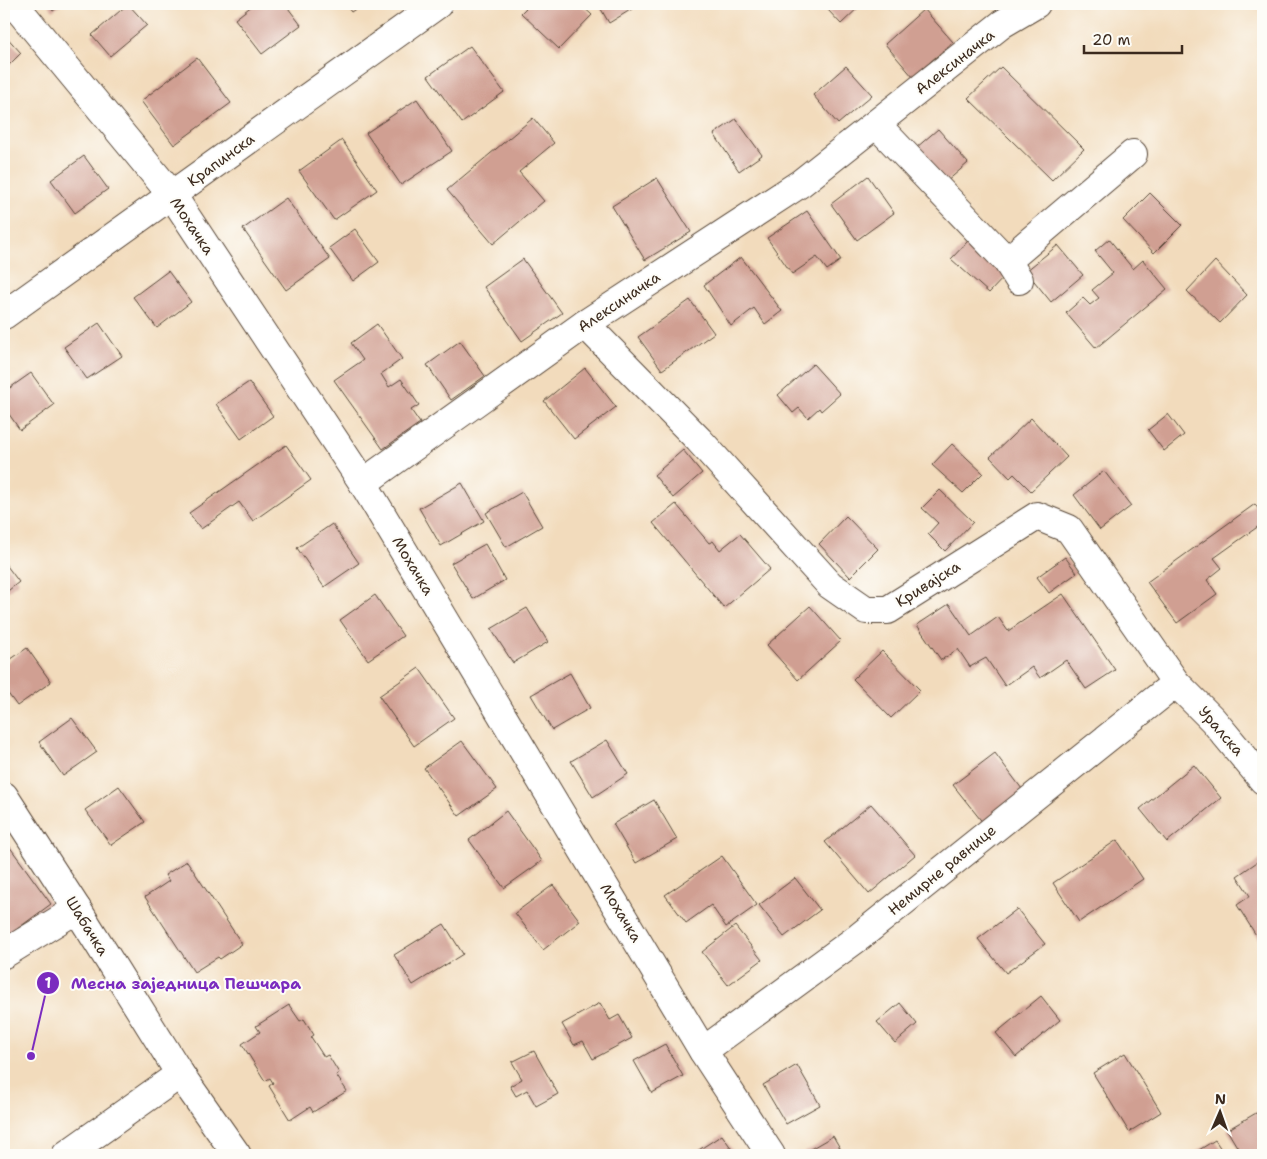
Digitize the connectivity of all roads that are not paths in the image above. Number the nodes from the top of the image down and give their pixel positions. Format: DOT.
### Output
graph roads {
  1 [pos="14,4"];
  2 [pos="438,4"];
  3 [pos="1036,4"];
  4 [pos="876,124"];
  5 [pos="1133,154"];
  6 [pos="172,196"];
  7 [pos="4,315"];
  8 [pos="585,324"];
  9 [pos="363,483"];
  10 [pos="1176,683"];
  11 [pos="1263,780"];
  12 [pos="4,796"];
  13 [pos="77,909"];
  14 [pos="4,954"];
  15 [pos="703,1051"];
  16 [pos="180,1074"];
  17 [pos="66,1155"];
  18 [pos="236,1155"];
  19 [pos="771,1155"];
  1 -- 6 [label="street, Мохачка"];
  2 -- 6 [label="street, Крапинска"];
  3 -- 4 [label="street, Алексиначка"];
  4 -- 5 [label="street"];
  4 -- 8 [label="street, Алексиначка"];
  6 -- 7 [label="street, Крапинска"];
  6 -- 9 [label="street, Мохачка"];
  8 -- 9 [label="street, Алексиначка"];
  8 -- 10 [label="street, Кривајска"];
  9 -- 15 [label="street, Мохачка"];
  10 -- 11 [label="street, Уралска"];
  10 -- 15 [label="street, Немирне равнице"];
  12 -- 13 [label="street, Шабачка"];
  13 -- 14 [label="street"];
  13 -- 16 [label="street, Шабачка"];
  15 -- 19 [label="street, Мохачка"];
  16 -- 17 [label="street"];
  16 -- 18 [label="street, Шабачка"];
}
